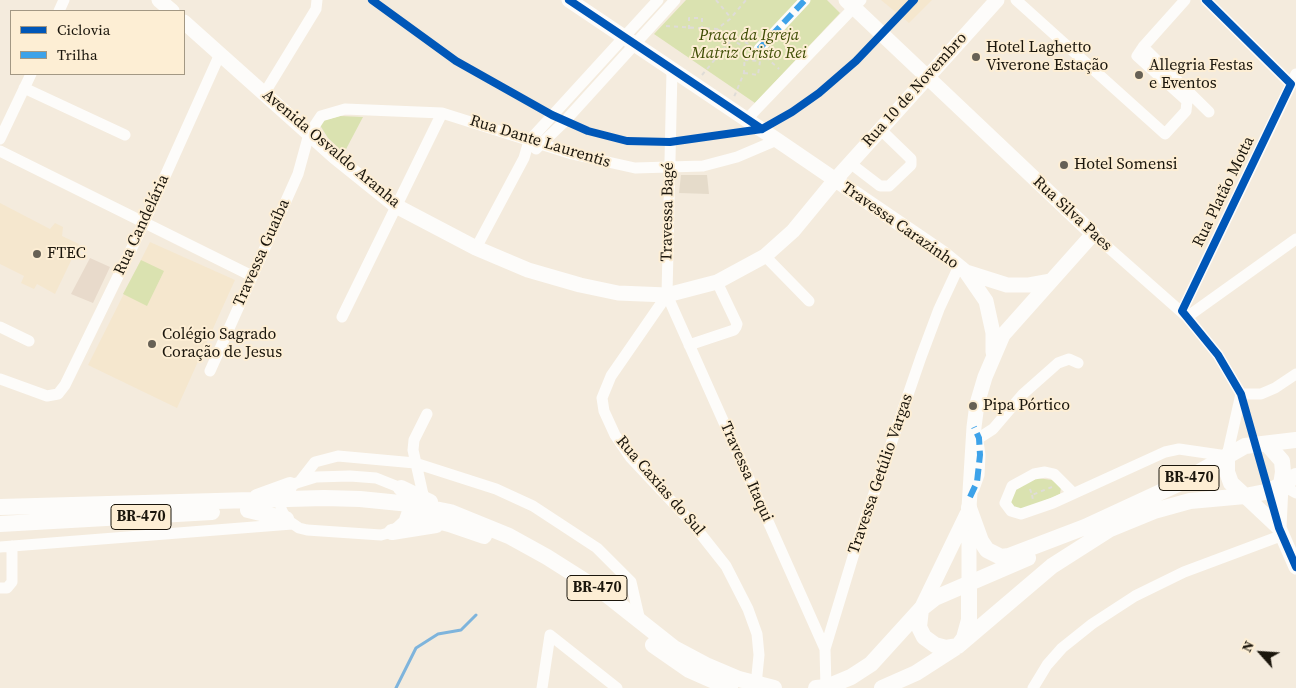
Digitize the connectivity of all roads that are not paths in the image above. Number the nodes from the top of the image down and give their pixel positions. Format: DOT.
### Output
graph roads {
  1 [pos="159,0"];
  2 [pos="317,0"];
  3 [pos="569,0"];
  4 [pos="658,0"];
  5 [pos="675,0"];
  6 [pos="805,0"];
  7 [pos="997,0"];
  8 [pos="1016,0"];
  9 [pos="1185,0"];
  10 [pos="1206,0"];
  11 [pos="854,3"];
  12 [pos="171,10"];
  13 [pos="185,23"];
  14 [pos="629,40"];
  15 [pos="1143,47"];
  16 [pos="759,49"];
  17 [pos="220,54"];
  18 [pos="672,70"];
  19 [pos="30,75"];
  20 [pos="927,76"];
  21 [pos="1293,79"];
  22 [pos="24,88"];
  23 [pos="264,94"];
  24 [pos="1209,112"];
  25 [pos="442,113"];
  26 [pos="746,120"];
  27 [pos="880,129"];
  28 [pos="125,134"];
  29 [pos="310,134"];
  30 [pos="0,139"];
  31 [pos="529,140"];
  32 [pos="777,140"];
  33 [pos="541,145"];
  34 [pos="0,151"];
  35 [pos="524,158"];
  36 [pos="850,163"];
  37 [pos="669,168"];
  38 [pos="834,180"];
  39 [pos="396,206"];
  40 [pos="144,223"];
  41 [pos="1093,234"];
  42 [pos="1296,239"];
  43 [pos="476,248"];
  44 [pos="765,256"];
  45 [pos="962,269"];
  46 [pos="252,276"];
  47 [pos="1051,280"];
  48 [pos="717,282"];
  49 [pos="667,295"];
  50 [pos="809,301"];
  51 [pos="1184,314"];
  52 [pos="342,317"];
  53 [pos="0,327"];
  54 [pos="29,341"];
  55 [pos="690,346"];
  56 [pos="993,354"];
  57 [pos="1078,363"];
  58 [pos="210,371"];
  59 [pos="1296,374"];
  60 [pos="0,379"];
  61 [pos="1241,394"];
  62 [pos="428,414"];
  63 [pos="976,432"];
  64 [pos="1296,440"];
  65 [pos="1268,445"];
  66 [pos="1227,456"];
  67 [pos="416,462"];
  68 [pos="1296,476"];
  69 [pos="296,483"];
  70 [pos="1281,485"];
  71 [pos="401,488"];
  72 [pos="1073,493"];
  73 [pos="1296,493"];
  74 [pos="1245,496"];
  75 [pos="969,502"];
  76 [pos="247,506"];
  77 [pos="414,506"];
  78 [pos="0,507"];
  79 [pos="285,513"];
  80 [pos="449,518"];
  81 [pos="0,524"];
  82 [pos="1085,527"];
  83 [pos="392,532"];
  84 [pos="1281,532"];
  85 [pos="12,546"];
  86 [pos="0,547"];
  87 [pos="1296,567"];
  88 [pos="970,585"];
  89 [pos="0,588"];
  90 [pos="943,595"];
  91 [pos="921,610"];
  92 [pos="970,614"];
  93 [pos="640,622"];
  94 [pos="958,646"];
  95 [pos="825,649"];
  96 [pos="756,685"];
  97 [pos="542,688"];
  98 [pos="617,688"];
  99 [pos="730,688"];
  100 [pos="774,688"];
  101 [pos="816,688"];
  102 [pos="826,688"];
  103 [pos="882,688"];
  104 [pos="1033,688"];
  1 -- 12 [label="main road"];
  2 -- 23 [label="street"];
  3 -- 14 [label="main road, Travessa Carazinho"];
  4 -- 14 [label="street"];
  5 -- 14 [label="street"];
  6 -- 16 [label="street"];
  7 -- 20 [label="main road, Rua 10 de Novembro"];
  8 -- 15 [label="street"];
  9 -- 15 [label="street"];
  10 -- 21 [label="street"];
  11 -- 20 [label="main road, Rua Silva Paes"];
  11 -- 26 [label="street"];
  13 -- 17 [label="main road, Avenida Osvaldo Aranha"];
  14 -- 18 [label="main road, Travessa Carazinho"];
  14 -- 31 [label="street"];
  14 -- 33 [label="street"];
  15 -- 24 [label="street"];
  17 -- 23 [label="main road, Avenida Osvaldo Aranha"];
  17 -- 40 [label="street, Rua Candelária"];
  18 -- 26 [label="main road, Travessa Carazinho"];
  18 -- 37 [label="street, Travessa Bagé"];
  19 -- 22 [label="street"];
  20 -- 27 [label="main road, Rua 10 de Novembro"];
  20 -- 41 [label="main road, Rua Silva Paes"];
  21 -- 51 [label="street, Rua Platão Motta"];
  22 -- 28 [label="street"];
  22 -- 30 [label="street"];
  23 -- 29 [label="main road, Avenida Osvaldo Aranha"];
  25 -- 29 [label="street, Rua Dante Laurentis"];
  25 -- 31 [label="street, Rua Dante Laurentis"];
  25 -- 39 [label="street"];
  26 -- 32 [label="main road, Travessa Carazinho"];
  27 -- 36 [label="main road, Rua 10 de Novembro"];
  27 -- 36 [label="street"];
  29 -- 39 [label="main road, Avenida Osvaldo Aranha"];
  29 -- 46 [label="street, Travessa Guaíba"];
  31 -- 33 [label="street, Rua Dante Laurentis"];
  31 -- 35 [label="street"];
  32 -- 37 [label="street, Rua Dante Laurentis"];
  32 -- 38 [label="main road, Travessa Carazinho"];
  33 -- 35 [label="street"];
  33 -- 37 [label="street, Rua Dante Laurentis"];
  34 -- 40 [label="street"];
  35 -- 43 [label="street"];
  36 -- 38 [label="main road, Rua 10 de Novembro"];
  37 -- 49 [label="street, Travessa Bagé"];
  38 -- 44 [label="main road, Avenida Osvaldo Aranha"];
  38 -- 45 [label="main road, Travessa Carazinho"];
  39 -- 43 [label="main road, Avenida Osvaldo Aranha"];
  39 -- 52 [label="street"];
  40 -- 46 [label="street"];
  40 -- 60 [label="street, Rua Candelária"];
  41 -- 47 [label="main road"];
  41 -- 51 [label="street, Rua Silva Paes"];
  42 -- 51 [label="street"];
  43 -- 49 [label="main road, Avenida Osvaldo Aranha"];
  44 -- 48 [label="main road, Avenida Osvaldo Aranha"];
  44 -- 50 [label="street"];
  45 -- 47 [label="main road, Travessa Carazinho"];
  45 -- 56 [label="main road, Travessa Carazinho"];
  45 -- 95 [label="street, Travessa Getúlio Vargas"];
  46 -- 58 [label="street, Travessa Guaíba"];
  47 -- 56 [label="main road"];
  48 -- 49 [label="main road, Avenida Osvaldo Aranha"];
  48 -- 55 [label="street"];
  49 -- 55 [label="street, Travessa Itaqui"];
  49 -- 96 [label="street, Rua Caxias do Sul"];
  51 -- 61 [label="street, Rua Silva Paes"];
  53 -- 54 [label="street"];
  55 -- 95 [label="street, Travessa Itaqui"];
  56 -- 63 [label="main road"];
  57 -- 63 [label="street"];
  59 -- 61 [label="street"];
  61 -- 66 [label="street"];
  62 -- 67 [label="street"];
  63 -- 75 [label="main road"];
  64 -- 65 [label="highway, BR-470"];
  65 -- 66 [label="highway, BR-470"];
  65 -- 70 [label="highway"];
  66 -- 72 [label="street"];
  66 -- 74 [label="highway"];
  66 -- 82 [label="highway, BR-470"];
  67 -- 69 [label="street"];
  67 -- 77 [label="street"];
  67 -- 93 [label="street"];
  68 -- 70 [label="highway, BR-470"];
  69 -- 71 [label="street"];
  69 -- 76 [label="highway"];
  69 -- 79 [label="street"];
  70 -- 73 [label="street"];
  70 -- 74 [label="highway, BR-470"];
  70 -- 84 [label="main road"];
  71 -- 77 [label="highway"];
  72 -- 72 [label="street"];
  74 -- 84 [label="main road"];
  74 -- 94 [label="highway, BR-470"];
  75 -- 82 [label="highway"];
  75 -- 88 [label="main road"];
  75 -- 91 [label="main road"];
  76 -- 78 [label="highway, BR-470"];
  76 -- 79 [label="highway, BR-470"];
  76 -- 81 [label="highway, BR-470"];
  77 -- 79 [label="highway, BR-470"];
  77 -- 80 [label="highway, BR-470"];
  77 -- 83 [label="street"];
  79 -- 83 [label="street"];
  79 -- 85 [label="street"];
  80 -- 83 [label="highway"];
  80 -- 93 [label="highway, BR-470"];
  80 -- 99 [label="highway, BR-470"];
  82 -- 88 [label="highway, BR-470"];
  84 -- 87 [label="main road"];
  84 -- 104 [label="street"];
  85 -- 86 [label="street"];
  85 -- 89 [label="street"];
  88 -- 90 [label="highway, BR-470"];
  88 -- 92 [label="highway"];
  90 -- 91 [label="highway, BR-470"];
  90 -- 92 [label="highway"];
  91 -- 94 [label="highway"];
  91 -- 101 [label="highway, BR-470"];
  92 -- 94 [label="highway"];
  93 -- 96 [label="highway, BR-470"];
  94 -- 103 [label="highway, BR-470"];
  95 -- 102 [label="street, Travessa Getúlio Vargas"];
  96 -- 100 [label="highway, BR-470"];
  97 -- 98 [label="street"];
}
